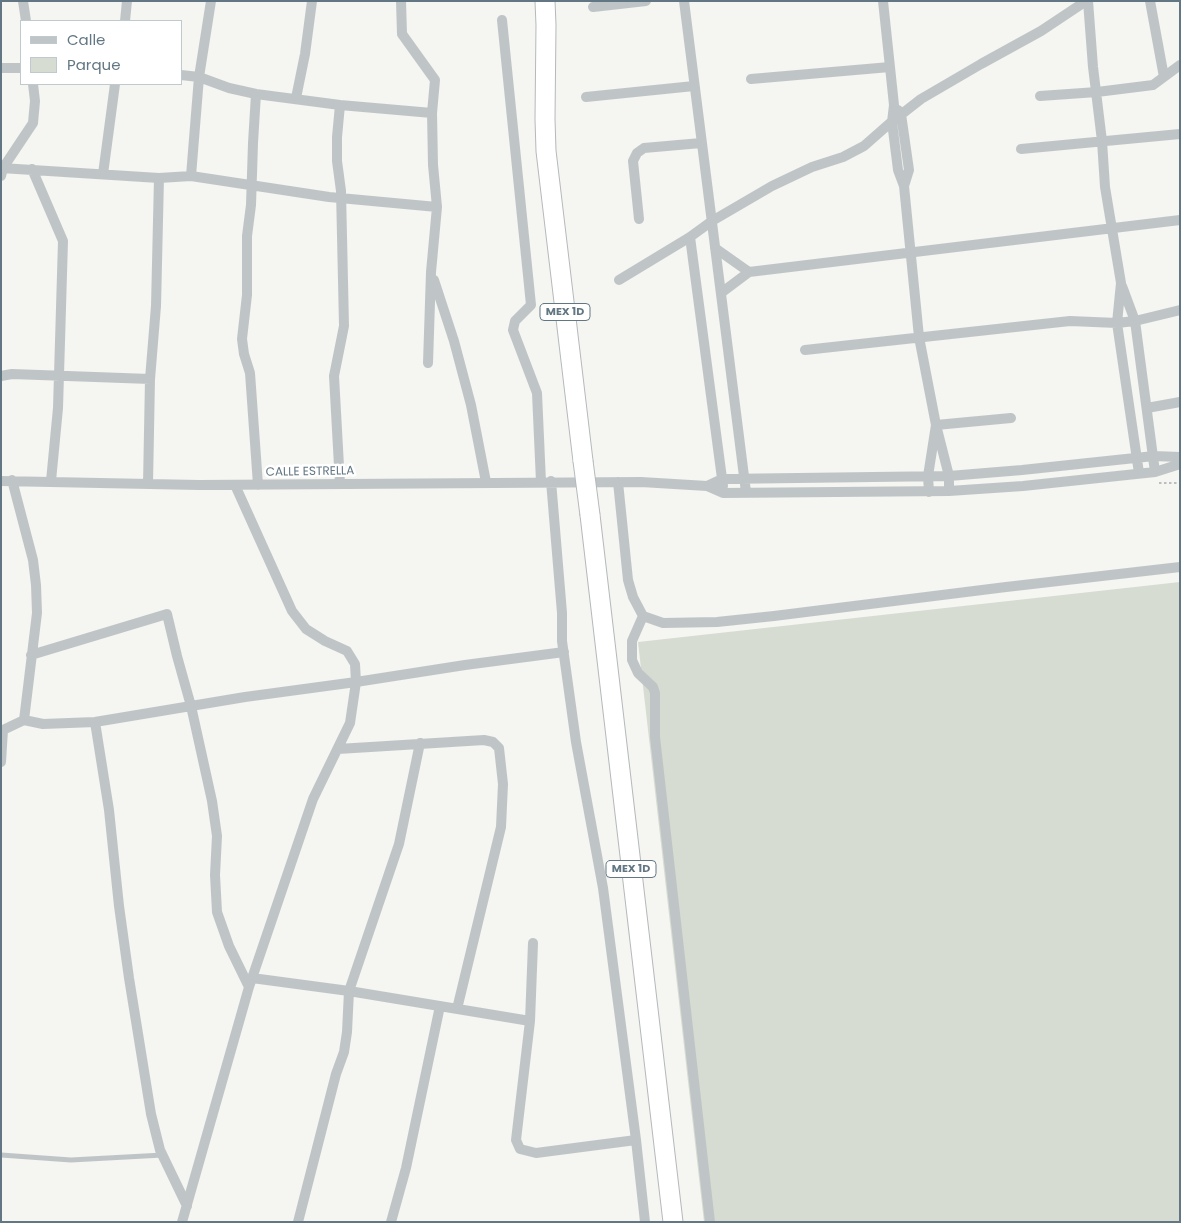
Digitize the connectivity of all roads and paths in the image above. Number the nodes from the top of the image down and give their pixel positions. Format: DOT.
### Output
graph roads {
  1 [pos="23,1"];
  2 [pos="127,1"];
  3 [pos="211,1"];
  4 [pos="312,1"];
  5 [pos="401,1"];
  6 [pos="545,1"];
  7 [pos="646,1"];
  8 [pos="684,1"];
  9 [pos="883,1"];
  10 [pos="1087,1"];
  11 [pos="1150,1"];
  12 [pos="593,7"];
  13 [pos="26,20"];
  14 [pos="125,20"];
  15 [pos="502,20"];
  16 [pos="1180,65"];
  17 [pos="890,67"];
  18 [pos="1,68"];
  19 [pos="20,68"];
  20 [pos="182,75"];
  21 [pos="199,77"];
  22 [pos="1164,77"];
  23 [pos="751,79"];
  24 [pos="33,85"];
  25 [pos="115,85"];
  26 [pos="694,86"];
  27 [pos="1097,92"];
  28 [pos="256,94"];
  29 [pos="1040,96"];
  30 [pos="586,97"];
  31 [pos="296,98"];
  32 [pos="340,104"];
  33 [pos="894,105"];
  34 [pos="432,113"];
  35 [pos="902,114"];
  36 [pos="892,122"];
  37 [pos="1180,134"];
  38 [pos="1102,141"];
  39 [pos="701,143"];
  40 [pos="1021,149"];
  41 [pos="32,169"];
  42 [pos="2,171"];
  43 [pos="103,174"];
  44 [pos="191,176"];
  45 [pos="159,178"];
  46 [pos="252,186"];
  47 [pos="904,186"];
  48 [pos="341,197"];
  49 [pos="437,207"];
  50 [pos="639,219"];
  51 [pos="1180,220"];
  52 [pos="712,221"];
  53 [pos="1112,228"];
  54 [pos="690,237"];
  55 [pos="715,248"];
  56 [pos="911,253"];
  57 [pos="431,272"];
  58 [pos="749,272"];
  59 [pos="619,280"];
  60 [pos="1121,284"];
  61 [pos="721,293"];
  62 [pos="1180,310"];
  63 [pos="1135,321"];
  64 [pos="1117,323"];
  65 [pos="919,337"];
  66 [pos="805,350"];
  67 [pos="428,363"];
  68 [pos="1,376"];
  69 [pos="60,376"];
  70 [pos="150,379"];
  71 [pos="1180,402"];
  72 [pos="1147,408"];
  73 [pos="1011,418"];
  74 [pos="936,425"];
  75 [pos="1154,456"];
  76 [pos="1180,457"];
  77 [pos="1137,458"];
  78 [pos="1180,464"];
  79 [pos="1022,470"];
  80 [pos="1155,472"];
  81 [pos="1139,473"];
  82 [pos="928,476"];
  83 [pos="948,476"];
  84 [pos="722,479"];
  85 [pos="745,479"];
  86 [pos="12,480"];
  87 [pos="1,481"];
  88 [pos="51,481"];
  89 [pos="486,482"];
  90 [pos="546,482"];
  91 [pos="618,482"];
  92 [pos="148,484"];
  93 [pos="258,484"];
  94 [pos="340,484"];
  95 [pos="235,485"];
  96 [pos="707,486"];
  97 [pos="1024,486"];
  98 [pos="949,491"];
  99 [pos="723,492"];
  100 [pos="746,492"];
  101 [pos="929,492"];
  102 [pos="1180,567"];
  103 [pos="643,616"];
  104 [pos="564,652"];
  105 [pos="31,655"];
  106 [pos="356,682"];
  107 [pos="191,706"];
  108 [pos="24,720"];
  109 [pos="95,722"];
  110 [pos="2,730"];
  111 [pos="420,743"];
  112 [pos="338,749"];
  113 [pos="1,762"];
  114 [pos="533,943"];
  115 [pos="251,982"];
  116 [pos="349,991"];
  117 [pos="440,1006"];
  118 [pos="456,1009"];
  119 [pos="530,1021"];
  120 [pos="636,1140"];
  121 [pos="1,1155"];
  122 [pos="163,1155"];
  123 [pos="186,1206"];
  124 [pos="182,1222"];
  125 [pos="298,1222"];
  126 [pos="391,1222"];
  127 [pos="645,1222"];
  128 [pos="673,1222"];
  129 [pos="710,1222"];
  1 -- 13 [label="street"];
  2 -- 14 [label="street"];
  3 -- 21 [label="street"];
  4 -- 31 [label="street"];
  5 -- 34 [label="street"];
  6 -- 128 [label="highway, MEX 1D, bridge"];
  7 -- 12 [label="street"];
  8 -- 26 [label="street"];
  9 -- 17 [label="street"];
  10 -- 27 [label="street"];
  10 -- 35 [label="street"];
  11 -- 22 [label="street"];
  15 -- 90 [label="street"];
  16 -- 22 [label="street"];
  17 -- 23 [label="street"];
  17 -- 33 [label="street"];
  18 -- 19 [label="street"];
  20 -- 21 [label="street"];
  21 -- 28 [label="street"];
  21 -- 44 [label="street"];
  22 -- 27 [label="street"];
  24 -- 42 [label="street"];
  25 -- 43 [label="street"];
  26 -- 30 [label="street"];
  26 -- 39 [label="street"];
  27 -- 29 [label="street"];
  27 -- 38 [label="street"];
  28 -- 31 [label="street"];
  28 -- 46 [label="street"];
  31 -- 32 [label="street"];
  32 -- 34 [label="street"];
  32 -- 48 [label="street"];
  33 -- 35 [label="street"];
  33 -- 36 [label="street"];
  34 -- 49 [label="street"];
  35 -- 36 [label="street"];
  35 -- 47 [label="street"];
  36 -- 47 [label="street"];
  36 -- 52 [label="street"];
  37 -- 38 [label="street"];
  38 -- 40 [label="street"];
  38 -- 53 [label="street"];
  39 -- 50 [label="street"];
  39 -- 52 [label="street"];
  41 -- 42 [label="street"];
  41 -- 43 [label="street"];
  41 -- 69 [label="street"];
  43 -- 45 [label="street"];
  44 -- 45 [label="street"];
  44 -- 46 [label="street"];
  45 -- 70 [label="street"];
  46 -- 48 [label="street"];
  46 -- 93 [label="street"];
  47 -- 56 [label="street"];
  48 -- 49 [label="street"];
  48 -- 94 [label="street"];
  49 -- 57 [label="street"];
  51 -- 53 [label="street"];
  52 -- 54 [label="street"];
  52 -- 55 [label="street"];
  53 -- 56 [label="street"];
  53 -- 60 [label="street"];
  54 -- 59 [label="street"];
  54 -- 84 [label="street"];
  55 -- 58 [label="street"];
  55 -- 61 [label="street"];
  56 -- 58 [label="street"];
  56 -- 65 [label="street"];
  57 -- 67 [label="street"];
  57 -- 89 [label="street"];
  58 -- 61 [label="street"];
  60 -- 63 [label="street"];
  60 -- 64 [label="street"];
  61 -- 85 [label="street"];
  62 -- 63 [label="street"];
  63 -- 64 [label="street"];
  63 -- 72 [label="street"];
  64 -- 65 [label="street"];
  64 -- 77 [label="street"];
  65 -- 66 [label="street"];
  65 -- 74 [label="street"];
  68 -- 69 [label="street"];
  69 -- 70 [label="street"];
  69 -- 88 [label="street"];
  70 -- 92 [label="street"];
  71 -- 72 [label="street"];
  72 -- 75 [label="street"];
  73 -- 74 [label="street"];
  74 -- 82 [label="street"];
  74 -- 83 [label="street"];
  75 -- 76 [label="street"];
  75 -- 77 [label="street"];
  75 -- 80 [label="street"];
  77 -- 79 [label="street"];
  77 -- 81 [label="street"];
  78 -- 80 [label="street"];
  79 -- 83 [label="street"];
  79 -- 97 [label="street"];
  80 -- 81 [label="street"];
  81 -- 97 [label="street"];
  82 -- 83 [label="street"];
  82 -- 85 [label="street"];
  82 -- 101 [label="street"];
  83 -- 98 [label="street"];
  84 -- 85 [label="street"];
  84 -- 96 [label="street"];
  84 -- 99 [label="street"];
  85 -- 100 [label="street"];
  86 -- 87 [label="street, CALLE ESTRELLA"];
  86 -- 88 [label="street, CALLE ESTRELLA"];
  86 -- 105 [label="street"];
  88 -- 92 [label="street, CALLE ESTRELLA"];
  89 -- 90 [label="street, CALLE ESTRELLA"];
  89 -- 94 [label="street, CALLE ESTRELLA"];
  90 -- 91 [label="street, CALLE ESTRELLA"];
  90 -- 104 [label="street"];
  91 -- 96 [label="street, CALLE ESTRELLA"];
  91 -- 103 [label="street"];
  92 -- 95 [label="street, CALLE ESTRELLA"];
  93 -- 94 [label="street, CALLE ESTRELLA"];
  93 -- 95 [label="street, CALLE ESTRELLA"];
  95 -- 106 [label="street"];
  96 -- 99 [label="street, CALLE ESTRELLA"];
  97 -- 98 [label="street"];
  98 -- 101 [label="street"];
  99 -- 100 [label="street"];
  100 -- 101 [label="street"];
  102 -- 103 [label="street"];
  103 -- 129 [label="street"];
  104 -- 106 [label="street"];
  104 -- 120 [label="street"];
  105 -- 107 [label="street"];
  105 -- 108 [label="street"];
  106 -- 107 [label="street"];
  106 -- 112 [label="street"];
  107 -- 109 [label="street"];
  107 -- 115 [label="street"];
  108 -- 109 [label="street"];
  108 -- 110 [label="street"];
  109 -- 122 [label="street"];
  110 -- 113 [label="street"];
  111 -- 112 [label="street"];
  111 -- 116 [label="street"];
  111 -- 118 [label="street"];
  112 -- 115 [label="street"];
  114 -- 119 [label="street"];
  115 -- 116 [label="street"];
  115 -- 123 [label="street"];
  116 -- 117 [label="street"];
  116 -- 125 [label="street"];
  117 -- 118 [label="street"];
  117 -- 126 [label="street"];
  118 -- 119 [label="street"];
  119 -- 120 [label="street"];
  120 -- 127 [label="street"];
  121 -- 122 [label="lane"];
  122 -- 123 [label="street"];
  123 -- 124 [label="street"];
}
